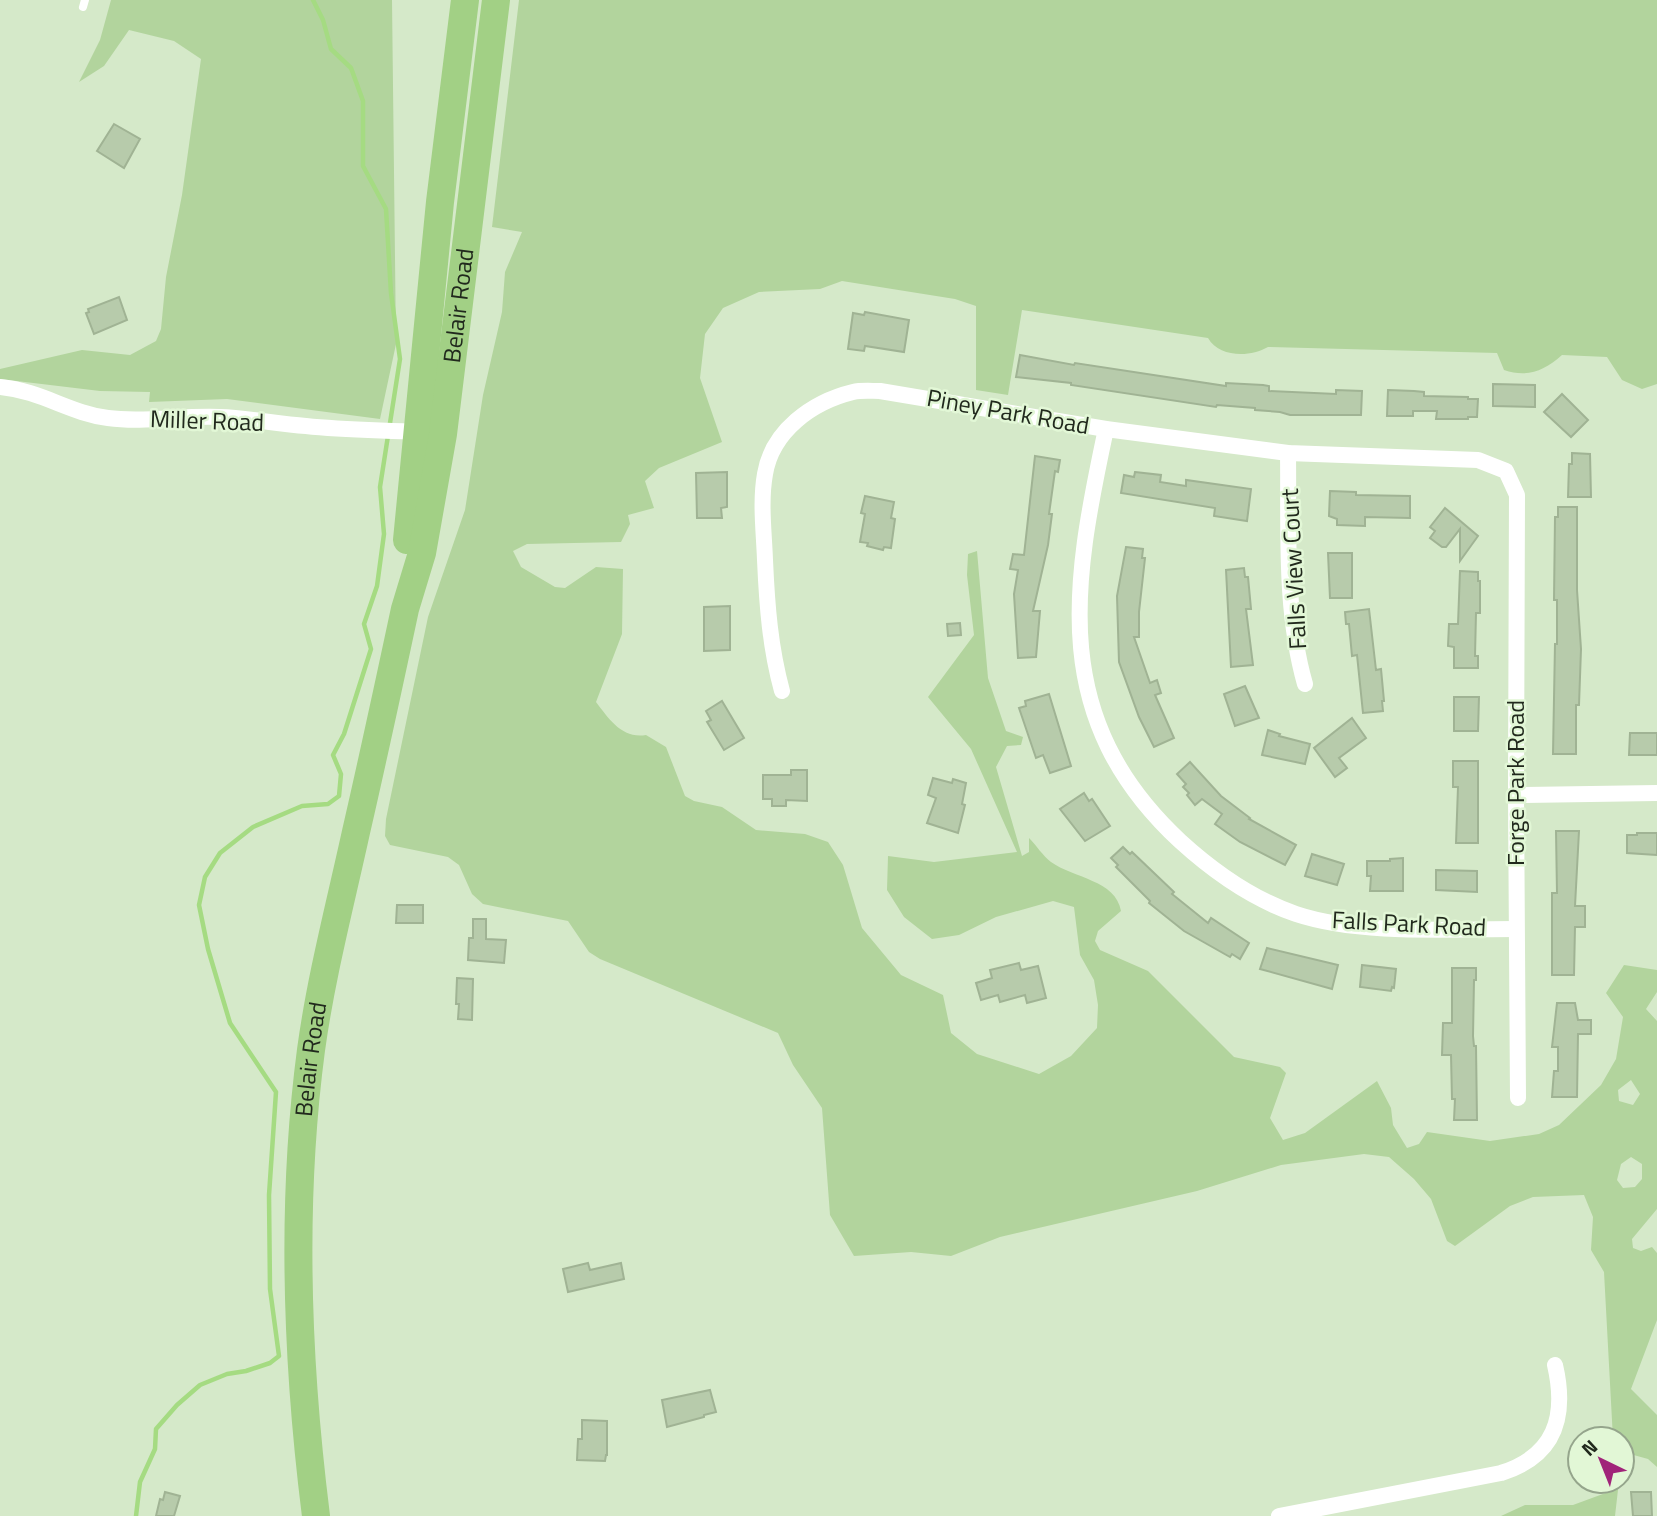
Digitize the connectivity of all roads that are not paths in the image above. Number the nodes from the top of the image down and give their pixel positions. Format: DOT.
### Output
graph roads {
  1 [pos="466,0"];
  2 [pos="496,0"];
  3 [pos="0,387"];
  4 [pos="1106,429"];
  5 [pos="410,432"];
  6 [pos="1288,453"];
  7 [pos="1506,471"];
  8 [pos="1305,684"];
  9 [pos="782,691"];
  10 [pos="1657,793"];
  11 [pos="1516,795"];
  12 [pos="1516,929"];
  13 [pos="1518,1098"];
  14 [pos="1555,1366"];
  15 [pos="1326,1511"];
  16 [pos="316,1516"];
  17 [pos="1279,1516"];
  1 -- 5 [label="highway, Belair Road"];
  2 -- 5 [label="highway, Belair Road"];
  3 -- 5 [label="street, Miller Road"];
  4 -- 6 [label="street, Piney Park Road"];
  4 -- 9 [label="street, Piney Park Road"];
  4 -- 12 [label="street, Falls Park Road"];
  5 -- 16 [label="highway, Belair Road"];
  6 -- 7 [label="street, Piney Park Road"];
  6 -- 8 [label="street, Falls View Court"];
  7 -- 11 [label="street, Forge Park Road"];
  10 -- 11 [label="street"];
  11 -- 12 [label="street, Forge Park Road"];
  12 -- 13 [label="street, Forge Park Road"];
  14 -- 15 [label="street"];
  15 -- 17 [label="street"];
}
